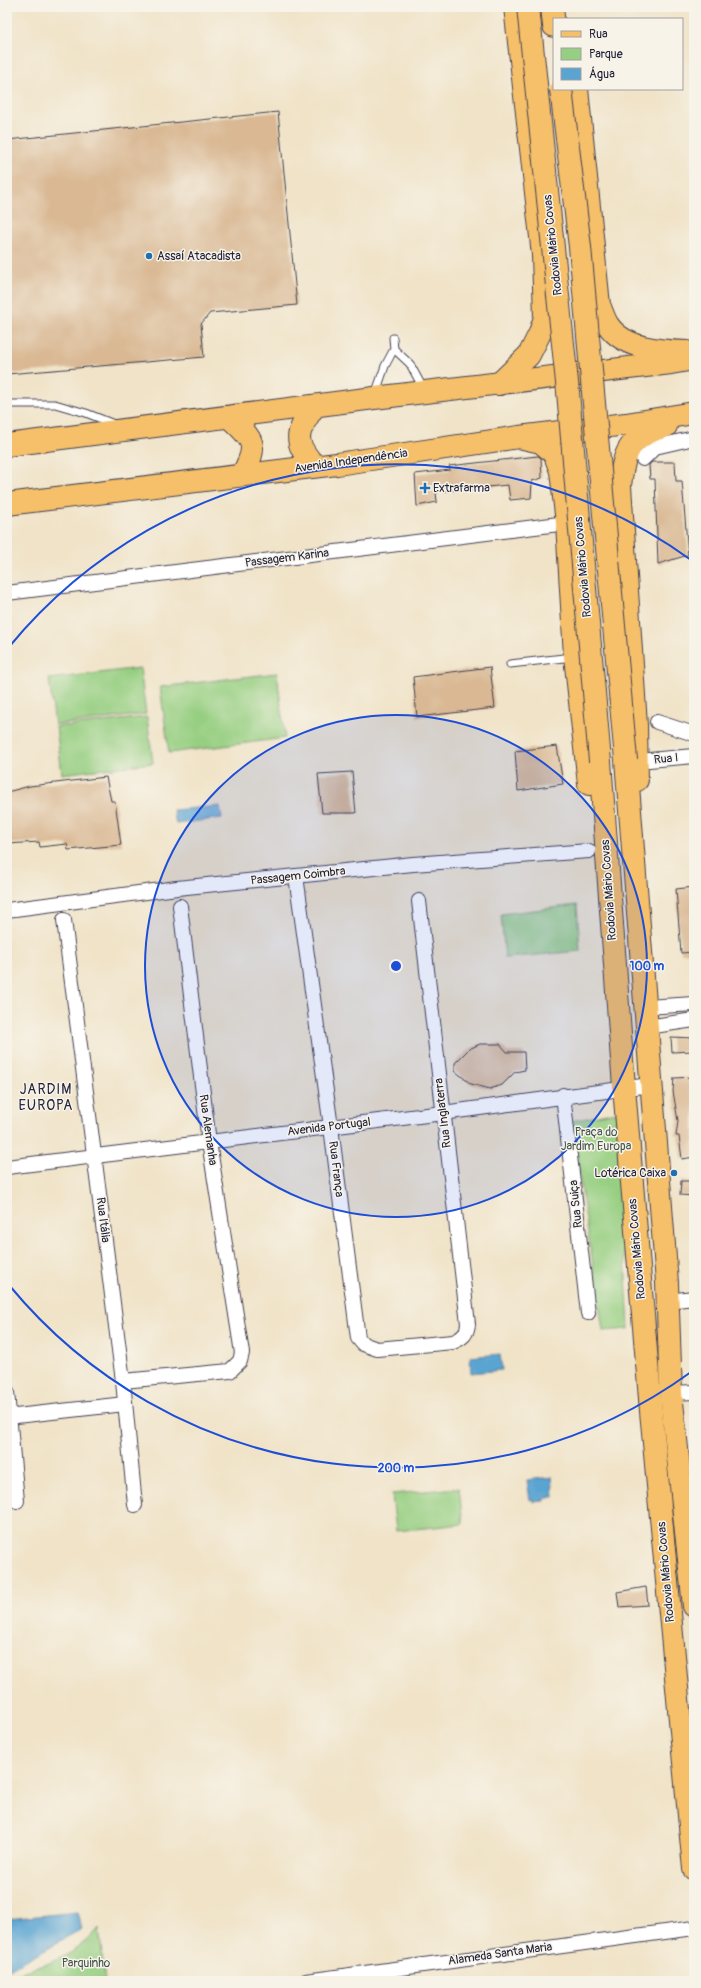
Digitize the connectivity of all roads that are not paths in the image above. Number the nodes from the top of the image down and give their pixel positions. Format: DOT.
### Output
graph roads {
  1 [pos="515,7"];
  2 [pos="528,7"];
  3 [pos="552,7"];
  4 [pos="566,7"];
  5 [pos="553,18"];
  6 [pos="568,18"];
  7 [pos="561,90"];
  8 [pos="577,90"];
  9 [pos="393,338"];
  10 [pos="394,349"];
  11 [pos="694,353"];
  12 [pos="694,359"];
  13 [pos="499,384"];
  14 [pos="426,393"];
  15 [pos="374,398"];
  16 [pos="7,404"];
  17 [pos="314,407"];
  18 [pos="694,413"];
  19 [pos="694,417"];
  20 [pos="230,418"];
  21 [pos="129,430"];
  22 [pos="520,437"];
  23 [pos="694,438"];
  24 [pos="7,445"];
  25 [pos="643,459"];
  26 [pos="315,466"];
  27 [pos="242,475"];
  28 [pos="7,504"];
  29 [pos="567,523"];
  30 [pos="7,594"];
  31 [pos="575,656"];
  32 [pos="510,664"];
  33 [pos="657,722"];
  34 [pos="694,734"];
  35 [pos="694,756"];
  36 [pos="632,761"];
  37 [pos="597,850"];
  38 [pos="296,876"];
  39 [pos="419,901"];
  40 [pos="180,906"];
  41 [pos="7,910"];
  42 [pos="64,920"];
  43 [pos="694,1004"];
  44 [pos="646,1017"];
  45 [pos="694,1020"];
  46 [pos="650,1085"];
  47 [pos="624,1087"];
  48 [pos="563,1095"];
  49 [pos="443,1113"];
  50 [pos="331,1127"];
  51 [pos="209,1142"];
  52 [pos="94,1156"];
  53 [pos="7,1167"];
  54 [pos="694,1298"];
  55 [pos="667,1301"];
  56 [pos="588,1313"];
  57 [pos="468,1324"];
  58 [pos="123,1381"];
  59 [pos="7,1392"];
  60 [pos="694,1392"];
  61 [pos="671,1393"];
  62 [pos="125,1404"];
  63 [pos="9,1417"];
  64 [pos="17,1501"];
  65 [pos="135,1504"];
  66 [pos="689,1515"];
  67 [pos="694,1606"];
  68 [pos="694,1869"];
  69 [pos="694,1928"];
  70 [pos="306,1981"];
  1 -- 13 [label="main road"];
  2 -- 37 [label="main road, Rodovia Mário Covas, bridge"];
  3 -- 5 [label="main road"];
  4 -- 6 [label="main road"];
  7 -- 36 [label="main road, Rodovia Mário Covas, bridge"];
  8 -- 11 [label="main road"];
  9 -- 10 [label="lane"];
  10 -- 14 [label="lane"];
  10 -- 15 [label="lane"];
  12 -- 13 [label="main road"];
  13 -- 14 [label="main road"];
  14 -- 15 [label="main road"];
  15 -- 17 [label="main road"];
  16 -- 21 [label="lane"];
  17 -- 20 [label="main road"];
  17 -- 26 [label="main road"];
  18 -- 22 [label="main road, Avenida Independência"];
  19 -- 36 [label="main road"];
  20 -- 21 [label="main road"];
  20 -- 27 [label="main road"];
  21 -- 24 [label="main road"];
  22 -- 26 [label="main road, Avenida Independência"];
  22 -- 29 [label="main road"];
  23 -- 25 [label="street"];
  26 -- 27 [label="main road, Avenida Independência"];
  27 -- 28 [label="main road, Avenida Independência"];
  29 -- 30 [label="street, Passagem Karina"];
  29 -- 31 [label="main road"];
  31 -- 32 [label="lane"];
  31 -- 37 [label="main road"];
  33 -- 34 [label="street"];
  35 -- 36 [label="street, Rua I"];
  36 -- 44 [label="main road, Rodovia Mário Covas"];
  37 -- 38 [label="street, Passagem Coimbra"];
  37 -- 47 [label="main road, Rodovia Mário Covas"];
  38 -- 41 [label="street, Passagem Coimbra"];
  38 -- 50 [label="street, Rua França"];
  39 -- 49 [label="street, Rua Inglaterra"];
  40 -- 51 [label="street, Rua Alemanha"];
  42 -- 52 [label="street, Rua Itália"];
  43 -- 44 [label="street"];
  44 -- 45 [label="street"];
  44 -- 46 [label="main road, Rodovia Mário Covas"];
  46 -- 47 [label="street, Avenida Portugal"];
  46 -- 55 [label="main road, Rodovia Mário Covas"];
  47 -- 48 [label="street, Avenida Portugal"];
  47 -- 68 [label="main road, Rodovia Mário Covas"];
  48 -- 49 [label="street, Avenida Portugal"];
  48 -- 56 [label="street, Rua Suiça"];
  49 -- 50 [label="street, Avenida Portugal"];
  49 -- 57 [label="street, Rua Inglaterra"];
  50 -- 51 [label="street, Avenida Portugal"];
  50 -- 57 [label="street, Rua França"];
  51 -- 52 [label="street, Avenida Portugal"];
  51 -- 58 [label="street, Rua Alemanha"];
  52 -- 53 [label="street, Avenida Portugal"];
  52 -- 58 [label="street, Rua Itália"];
  54 -- 55 [label="street"];
  55 -- 61 [label="main road, Rodovia Mário Covas"];
  58 -- 62 [label="street, Rua Itália"];
  59 -- 63 [label="street"];
  60 -- 61 [label="street"];
  61 -- 66 [label="main road, Rodovia Mário Covas"];
  62 -- 63 [label="street"];
  62 -- 65 [label="street, Rua Itália"];
  63 -- 64 [label="street"];
  66 -- 67 [label="main road, Rodovia Mário Covas"];
  69 -- 70 [label="street, Alameda Santa Maria"];
}
